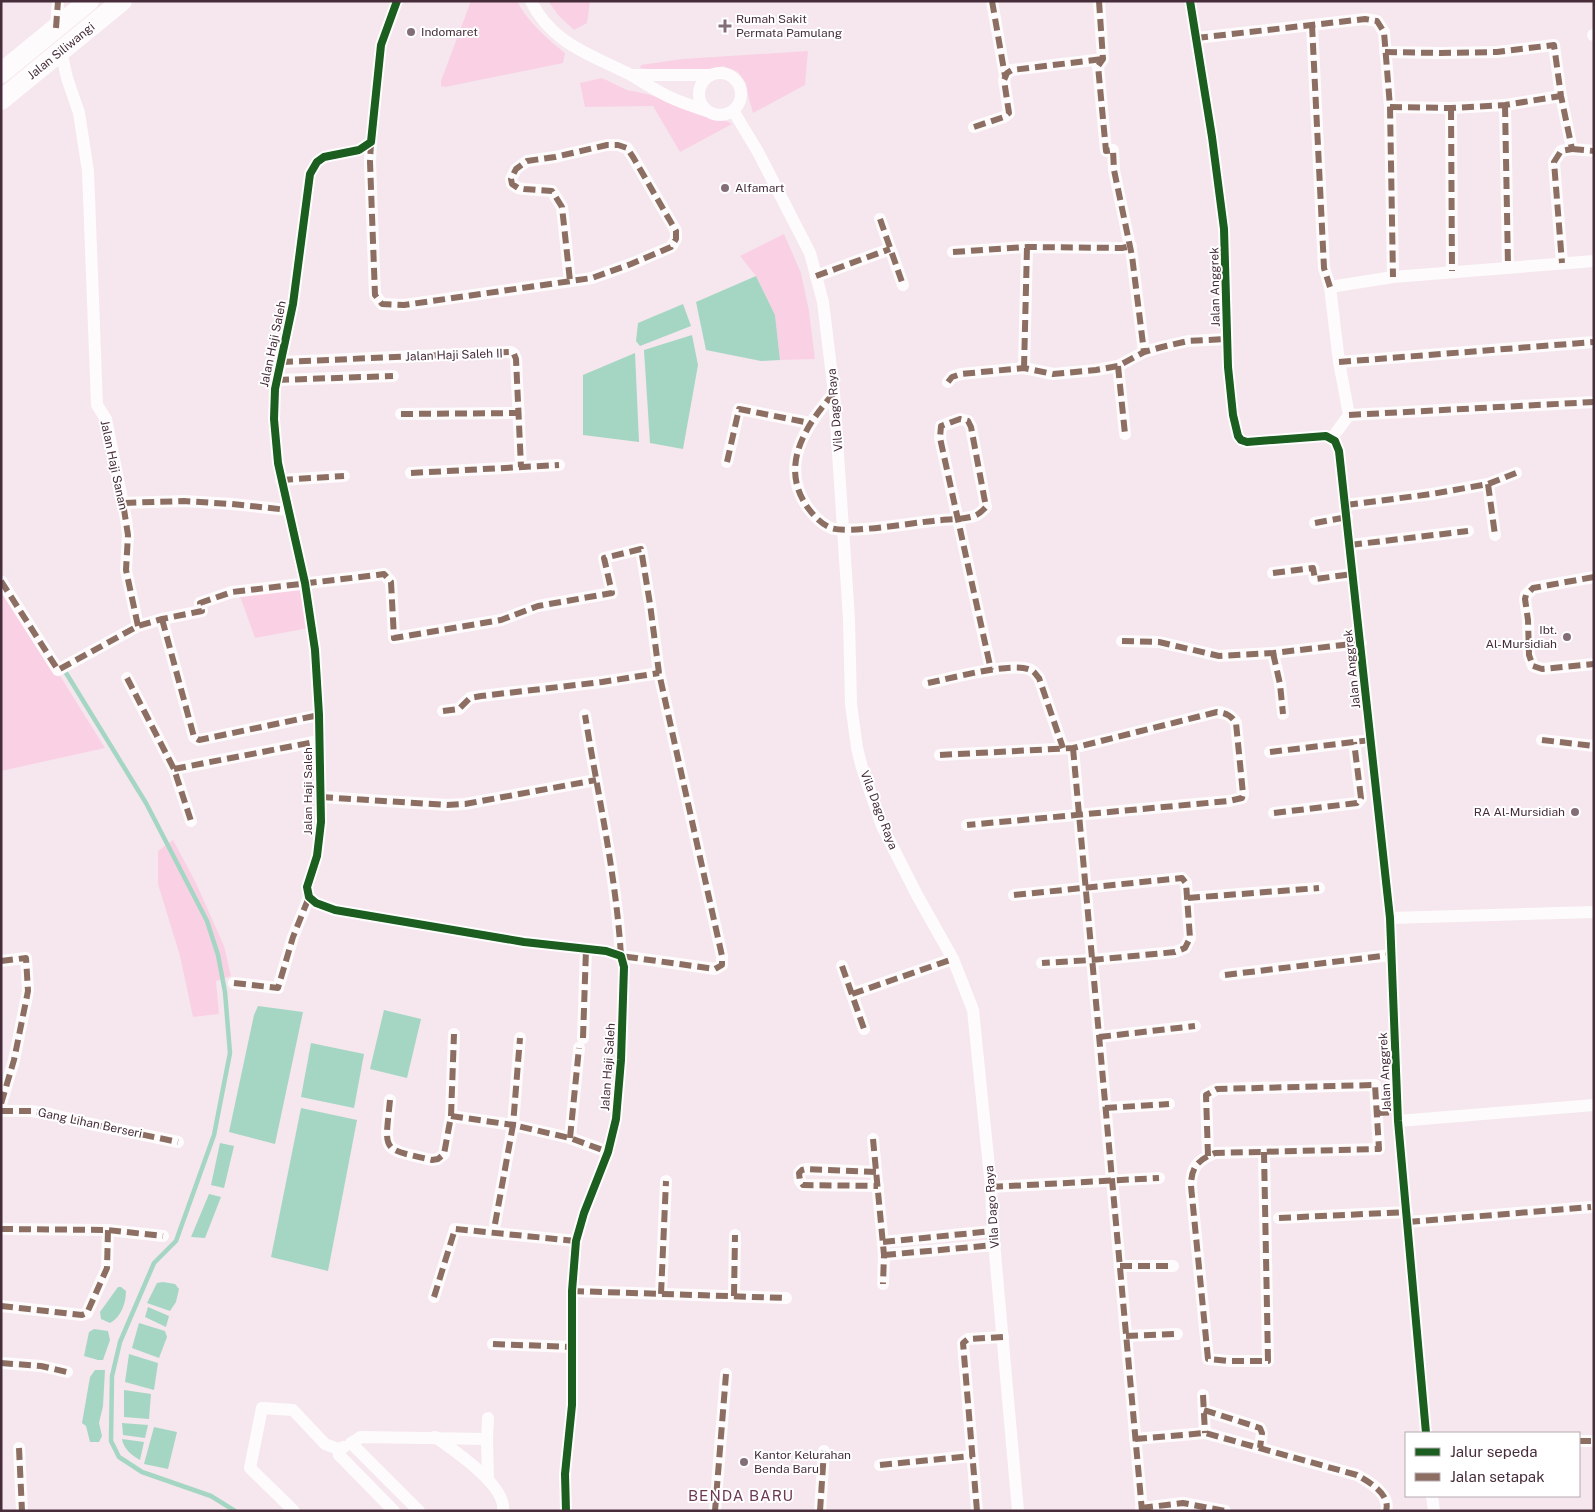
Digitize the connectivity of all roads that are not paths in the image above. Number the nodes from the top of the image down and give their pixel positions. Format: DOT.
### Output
graph roads {
  1 [pos="58,1"];
  2 [pos="89,1"];
  3 [pos="122,1"];
  4 [pos="396,1"];
  5 [pos="532,1"];
  6 [pos="992,1"];
  7 [pos="1099,1"];
  8 [pos="1190,1"];
  9 [pos="1312,25"];
  10 [pos="56,28"];
  11 [pos="1196,38"];
  12 [pos="61,51"];
  13 [pos="1385,52"];
  14 [pos="1102,60"];
  15 [pos="1,73"];
  16 [pos="630,75"];
  17 [pos="711,75"];
  18 [pos="1005,76"];
  19 [pos="1561,96"];
  20 [pos="1,100"];
  21 [pos="1505,105"];
  22 [pos="1390,107"];
  23 [pos="1451,108"];
  24 [pos="707,111"];
  25 [pos="734,112"];
  26 [pos="974,127"];
  27 [pos="371,142"];
  28 [pos="1572,149"];
  29 [pos="1594,151"];
  30 [pos="880,219"];
  31 [pos="1131,246"];
  32 [pos="1027,247"];
  33 [pos="890,249"];
  34 [pos="953,252"];
  35 [pos="1594,261"];
  36 [pos="1562,263"];
  37 [pos="1508,266"];
  38 [pos="1452,271"];
  39 [pos="816,276"];
  40 [pos="1393,276"];
  41 [pos="570,281"];
  42 [pos="903,285"];
  43 [pos="1330,287"];
  44 [pos="1227,339"];
  45 [pos="1594,342"];
  46 [pos="1144,352"];
  47 [pos="281,362"];
  48 [pos="1339,362"];
  49 [pos="1118,366"];
  50 [pos="1024,368"];
  51 [pos="393,376"];
  52 [pos="277,380"];
  53 [pos="948,382"];
  54 [pos="834,393"];
  55 [pos="1594,402"];
  56 [pos="519,413"];
  57 [pos="402,414"];
  58 [pos="1349,415"];
  59 [pos="810,423"];
  60 [pos="1125,434"];
  61 [pos="1332,438"];
  62 [pos="728,462"];
  63 [pos="559,465"];
  64 [pos="521,467"];
  65 [pos="410,472"];
  66 [pos="1516,473"];
  67 [pos="344,476"];
  68 [pos="281,480"];
  69 [pos="1488,484"];
  70 [pos="123,503"];
  71 [pos="288,510"];
  72 [pos="1346,511"];
  73 [pos="957,518"];
  74 [pos="1315,522"];
  75 [pos="844,530"];
  76 [pos="1468,531"];
  77 [pos="1496,535"];
  78 [pos="1350,546"];
  79 [pos="1273,573"];
  80 [pos="1353,574"];
  81 [pos="1594,577"];
  82 [pos="1,581"];
  83 [pos="305,583"];
  84 [pos="162,619"];
  85 [pos="138,626"];
  86 [pos="1122,641"];
  87 [pos="1361,643"];
  88 [pos="1273,653"];
  89 [pos="1594,664"];
  90 [pos="991,670"];
  91 [pos="659,673"];
  92 [pos="127,678"];
  93 [pos="928,683"];
  94 [pos="443,711"];
  95 [pos="1283,714"];
  96 [pos="319,715"];
  97 [pos="585,715"];
  98 [pos="319,740"];
  99 [pos="1371,740"];
  100 [pos="1542,740"];
  101 [pos="1354,742"];
  102 [pos="1594,746"];
  103 [pos="1068,748"];
  104 [pos="1270,752"];
  105 [pos="940,755"];
  106 [pos="174,768"];
  107 [pos="596,780"];
  108 [pos="321,798"];
  109 [pos="1274,813"];
  110 [pos="1079,815"];
  111 [pos="191,821"];
  112 [pos="967,825"];
  113 [pos="1086,887"];
  114 [pos="1319,888"];
  115 [pos="1014,895"];
  116 [pos="309,897"];
  117 [pos="1188,898"];
  118 [pos="1594,912"];
  119 [pos="1390,918"];
  120 [pos="586,949"];
  121 [pos="1391,955"];
  122 [pos="621,956"];
  123 [pos="954,959"];
  124 [pos="1092,960"];
  125 [pos="1,961"];
  126 [pos="1042,963"];
  127 [pos="842,966"];
  128 [pos="1225,975"];
  129 [pos="234,983"];
  130 [pos="852,994"];
  131 [pos="1195,1026"];
  132 [pos="864,1029"];
  133 [pos="454,1034"];
  134 [pos="1099,1037"];
  135 [pos="520,1038"];
  136 [pos="390,1100"];
  137 [pos="1,1104"];
  138 [pos="1169,1104"];
  139 [pos="1594,1105"];
  140 [pos="1105,1108"];
  141 [pos="1,1111"];
  142 [pos="1377,1112"];
  143 [pos="451,1116"];
  144 [pos="1398,1116"];
  145 [pos="513,1125"];
  146 [pos="570,1138"];
  147 [pos="873,1139"];
  148 [pos="178,1142"];
  149 [pos="608,1152"];
  150 [pos="1264,1152"];
  151 [pos="1208,1156"];
  152 [pos="876,1172"];
  153 [pos="1159,1178"];
  154 [pos="666,1181"];
  155 [pos="1111,1181"];
  156 [pos="878,1186"];
  157 [pos="991,1187"];
  158 [pos="1591,1207"];
  159 [pos="1408,1217"];
  160 [pos="1279,1218"];
  161 [pos="495,1224"];
  162 [pos="1,1229"];
  163 [pos="108,1230"];
  164 [pos="993,1231"];
  165 [pos="735,1235"];
  166 [pos="163,1236"];
  167 [pos="576,1241"];
  168 [pos="883,1242"];
  169 [pos="995,1246"];
  170 [pos="884,1255"];
  171 [pos="1120,1266"];
  172 [pos="1173,1266"];
  173 [pos="883,1284"];
  174 [pos="572,1291"];
  175 [pos="662,1294"];
  176 [pos="734,1296"];
  177 [pos="434,1297"];
  178 [pos="786,1298"];
  179 [pos="1,1306"];
  180 [pos="1177,1334"];
  181 [pos="1126,1336"];
  182 [pos="1002,1337"];
  183 [pos="493,1344"];
  184 [pos="572,1347"];
  185 [pos="1,1363"];
  186 [pos="67,1372"];
  187 [pos="726,1374"];
  188 [pos="1203,1395"];
  189 [pos="1204,1410"];
  190 [pos="488,1418"];
  191 [pos="1426,1432"];
  192 [pos="1205,1433"];
  193 [pos="435,1437"];
  194 [pos="487,1439"];
  195 [pos="1135,1439"];
  196 [pos="1580,1441"];
  197 [pos="1594,1441"];
  198 [pos="350,1443"];
  199 [pos="19,1448"];
  200 [pos="1260,1448"];
  201 [pos="338,1449"];
  202 [pos="824,1451"];
  203 [pos="972,1456"];
  204 [pos="880,1465"];
  205 [pos="488,1480"];
  206 [pos="1432,1497"];
  207 [pos="1182,1507"];
  208 [pos="1142,1510"];
  209 [pos="22,1511"];
  210 [pos="294,1511"];
  211 [pos="394,1511"];
  212 [pos="420,1511"];
  213 [pos="503,1511"];
  214 [pos="566,1511"];
  215 [pos="715,1511"];
  216 [pos="820,1511"];
  217 [pos="977,1511"];
  218 [pos="1018,1511"];
  219 [pos="1225,1511"];
  220 [pos="1386,1511"];
  221 [pos="1434,1511"];
  1 -- 10 [label="street"];
  2 -- 10 [label="main road, Jalan Siliwangi"];
  3 -- 12 [label="main road, Jalan Siliwangi"];
  4 -- 27 [label="street"];
  5 -- 16 [label="street"];
  6 -- 18 [label="street"];
  7 -- 14 [label="street"];
  8 -- 11 [label="street, Jalan Anggrek"];
  9 -- 11 [label="street"];
  9 -- 13 [label="street"];
  9 -- 43 [label="street"];
  10 -- 15 [label="main road, Jalan Siliwangi"];
  11 -- 44 [label="street, Jalan Anggrek"];
  12 -- 20 [label="main road, Jalan Siliwangi"];
  12 -- 70 [label="street, Jalan Haji Sanan"];
  13 -- 19 [label="street"];
  13 -- 22 [label="street"];
  14 -- 18 [label="street"];
  14 -- 31 [label="street"];
  16 -- 17 [label="street"];
  16 -- 24 [label="street"];
  17 -- 24 [label="street"];
  17 -- 25 [label="street"];
  18 -- 26 [label="street"];
  19 -- 21 [label="street"];
  19 -- 28 [label="street"];
  21 -- 23 [label="street"];
  21 -- 37 [label="street"];
  22 -- 23 [label="street"];
  22 -- 40 [label="street"];
  23 -- 38 [label="street"];
  24 -- 25 [label="street"];
  25 -- 39 [label="street, Vila Dago Raya"];
  27 -- 41 [label="street"];
  27 -- 47 [label="street, Jalan Haji Saleh"];
  28 -- 29 [label="street"];
  28 -- 36 [label="street"];
  30 -- 33 [label="street"];
  31 -- 32 [label="street"];
  31 -- 46 [label="street"];
  32 -- 34 [label="street"];
  32 -- 50 [label="street"];
  33 -- 39 [label="street"];
  33 -- 42 [label="street"];
  35 -- 36 [label="street"];
  36 -- 37 [label="street"];
  37 -- 38 [label="street"];
  38 -- 40 [label="street"];
  39 -- 54 [label="street, Vila Dago Raya"];
  40 -- 43 [label="street"];
  41 -- 41 [label="street"];
  43 -- 48 [label="street"];
  44 -- 46 [label="street"];
  44 -- 61 [label="street, Jalan Anggrek"];
  45 -- 48 [label="street"];
  46 -- 49 [label="street"];
  47 -- 52 [label="street, Jalan Haji Saleh"];
  47 -- 56 [label="street, Jalan Haji Saleh II"];
  48 -- 58 [label="street"];
  49 -- 50 [label="street"];
  49 -- 60 [label="street"];
  50 -- 53 [label="street"];
  51 -- 52 [label="street"];
  52 -- 68 [label="street, Jalan Haji Saleh"];
  54 -- 59 [label="street"];
  54 -- 75 [label="street, Vila Dago Raya"];
  55 -- 58 [label="street"];
  56 -- 57 [label="street"];
  56 -- 64 [label="street, Jalan Haji Saleh II"];
  58 -- 61 [label="street"];
  59 -- 62 [label="street"];
  59 -- 75 [label="street"];
  61 -- 72 [label="street, Jalan Anggrek"];
  63 -- 64 [label="street"];
  64 -- 65 [label="street"];
  66 -- 69 [label="street"];
  67 -- 68 [label="street"];
  68 -- 71 [label="street, Jalan Haji Saleh"];
  69 -- 72 [label="street"];
  69 -- 77 [label="street"];
  70 -- 71 [label="street"];
  70 -- 85 [label="street, Jalan Haji Sanan"];
  71 -- 83 [label="street, Jalan Haji Saleh"];
  72 -- 74 [label="street"];
  72 -- 78 [label="street, Jalan Anggrek"];
  73 -- 73 [label="street"];
  73 -- 75 [label="street"];
  73 -- 90 [label="street"];
  75 -- 123 [label="street, Vila Dago Raya"];
  76 -- 78 [label="street"];
  78 -- 80 [label="street, Jalan Anggrek"];
  79 -- 80 [label="street"];
  80 -- 87 [label="street, Jalan Anggrek"];
  81 -- 89 [label="street"];
  82 -- 85 [label="street"];
  83 -- 84 [label="street"];
  83 -- 91 [label="street"];
  83 -- 96 [label="street, Jalan Haji Saleh"];
  84 -- 85 [label="street"];
  84 -- 96 [label="street"];
  86 -- 88 [label="street"];
  87 -- 88 [label="street"];
  87 -- 99 [label="street, Jalan Anggrek"];
  88 -- 95 [label="street"];
  90 -- 93 [label="street"];
  90 -- 103 [label="street"];
  91 -- 94 [label="street"];
  91 -- 122 [label="street"];
  92 -- 106 [label="street"];
  96 -- 98 [label="street, Jalan Haji Saleh"];
  97 -- 107 [label="street, Jalan Haji Saleh"];
  98 -- 106 [label="street"];
  98 -- 108 [label="street, Jalan Haji Saleh"];
  99 -- 101 [label="street"];
  99 -- 119 [label="street, Jalan Anggrek"];
  100 -- 102 [label="street"];
  101 -- 104 [label="street"];
  101 -- 109 [label="street"];
  103 -- 105 [label="street"];
  103 -- 110 [label="street"];
  103 -- 110 [label="street"];
  106 -- 111 [label="street"];
  107 -- 108 [label="street"];
  107 -- 122 [label="street, Jalan Haji Saleh"];
  108 -- 116 [label="street, Jalan Haji Saleh"];
  110 -- 112 [label="street"];
  110 -- 113 [label="street"];
  113 -- 115 [label="street"];
  113 -- 117 [label="street"];
  113 -- 124 [label="street"];
  114 -- 117 [label="street"];
  116 -- 120 [label="street"];
  116 -- 129 [label="street, Jalan Haji Saleh"];
  117 -- 124 [label="street"];
  118 -- 119 [label="street"];
  119 -- 121 [label="street, Jalan Anggrek"];
  120 -- 122 [label="street"];
  120 -- 146 [label="street"];
  121 -- 128 [label="street"];
  121 -- 144 [label="street, Jalan Anggrek"];
  122 -- 149 [label="street, Jalan Haji Saleh"];
  123 -- 130 [label="street"];
  123 -- 157 [label="street, Vila Dago Raya"];
  124 -- 126 [label="street"];
  124 -- 134 [label="street"];
  125 -- 137 [label="street"];
  127 -- 130 [label="street"];
  130 -- 132 [label="street"];
  131 -- 134 [label="street"];
  133 -- 143 [label="street"];
  134 -- 140 [label="street"];
  135 -- 145 [label="street"];
  136 -- 143 [label="street"];
  138 -- 140 [label="street"];
  139 -- 144 [label="street"];
  140 -- 155 [label="street"];
  141 -- 148 [label="street, Gang Lihan Berseri"];
  142 -- 144 [label="street"];
  142 -- 150 [label="street"];
  142 -- 151 [label="street"];
  143 -- 145 [label="street"];
  144 -- 159 [label="street, Jalan Anggrek"];
  145 -- 146 [label="street"];
  145 -- 161 [label="street"];
  146 -- 149 [label="street"];
  147 -- 152 [label="street"];
  149 -- 167 [label="street, Jalan Haji Saleh"];
  150 -- 151 [label="street"];
  150 -- 151 [label="street"];
  152 -- 156 [label="street"];
  152 -- 156 [label="street"];
  153 -- 155 [label="street"];
  154 -- 175 [label="street"];
  155 -- 157 [label="street"];
  155 -- 171 [label="street"];
  156 -- 168 [label="street"];
  157 -- 164 [label="street, Vila Dago Raya"];
  158 -- 159 [label="street"];
  159 -- 160 [label="street"];
  159 -- 191 [label="street, Jalan Anggrek"];
  162 -- 163 [label="street"];
  163 -- 166 [label="street"];
  163 -- 179 [label="street"];
  164 -- 168 [label="street"];
  164 -- 169 [label="street, Vila Dago Raya"];
  165 -- 176 [label="street"];
  167 -- 174 [label="street, Jalan Haji Saleh"];
  167 -- 177 [label="street"];
  168 -- 170 [label="street"];
  169 -- 170 [label="street"];
  169 -- 182 [label="street, Vila Dago Raya"];
  170 -- 173 [label="street"];
  171 -- 172 [label="street"];
  171 -- 181 [label="street"];
  174 -- 175 [label="street"];
  174 -- 184 [label="street, Jalan Haji Saleh"];
  175 -- 176 [label="street"];
  176 -- 178 [label="street"];
  180 -- 181 [label="street"];
  181 -- 195 [label="street"];
  182 -- 203 [label="street"];
  182 -- 218 [label="street, Vila Dago Raya"];
  183 -- 184 [label="street"];
  184 -- 214 [label="street, Jalan Haji Saleh"];
  185 -- 186 [label="street"];
  187 -- 215 [label="street"];
  188 -- 189 [label="street"];
  189 -- 192 [label="street"];
  189 -- 200 [label="street"];
  190 -- 194 [label="street"];
  192 -- 195 [label="street"];
  192 -- 200 [label="street"];
  193 -- 194 [label="street"];
  193 -- 198 [label="street"];
  193 -- 205 [label="street"];
  194 -- 205 [label="street"];
  195 -- 208 [label="street"];
  196 -- 197 [label="street"];
  198 -- 201 [label="street"];
  198 -- 212 [label="street"];
  199 -- 209 [label="street"];
  200 -- 220 [label="street"];
  201 -- 210 [label="street"];
  201 -- 211 [label="street"];
  202 -- 216 [label="street"];
  203 -- 204 [label="street"];
  203 -- 217 [label="street"];
  205 -- 213 [label="street"];
  206 -- 221 [label="street"];
  207 -- 208 [label="street"];
  207 -- 219 [label="street"];
}
